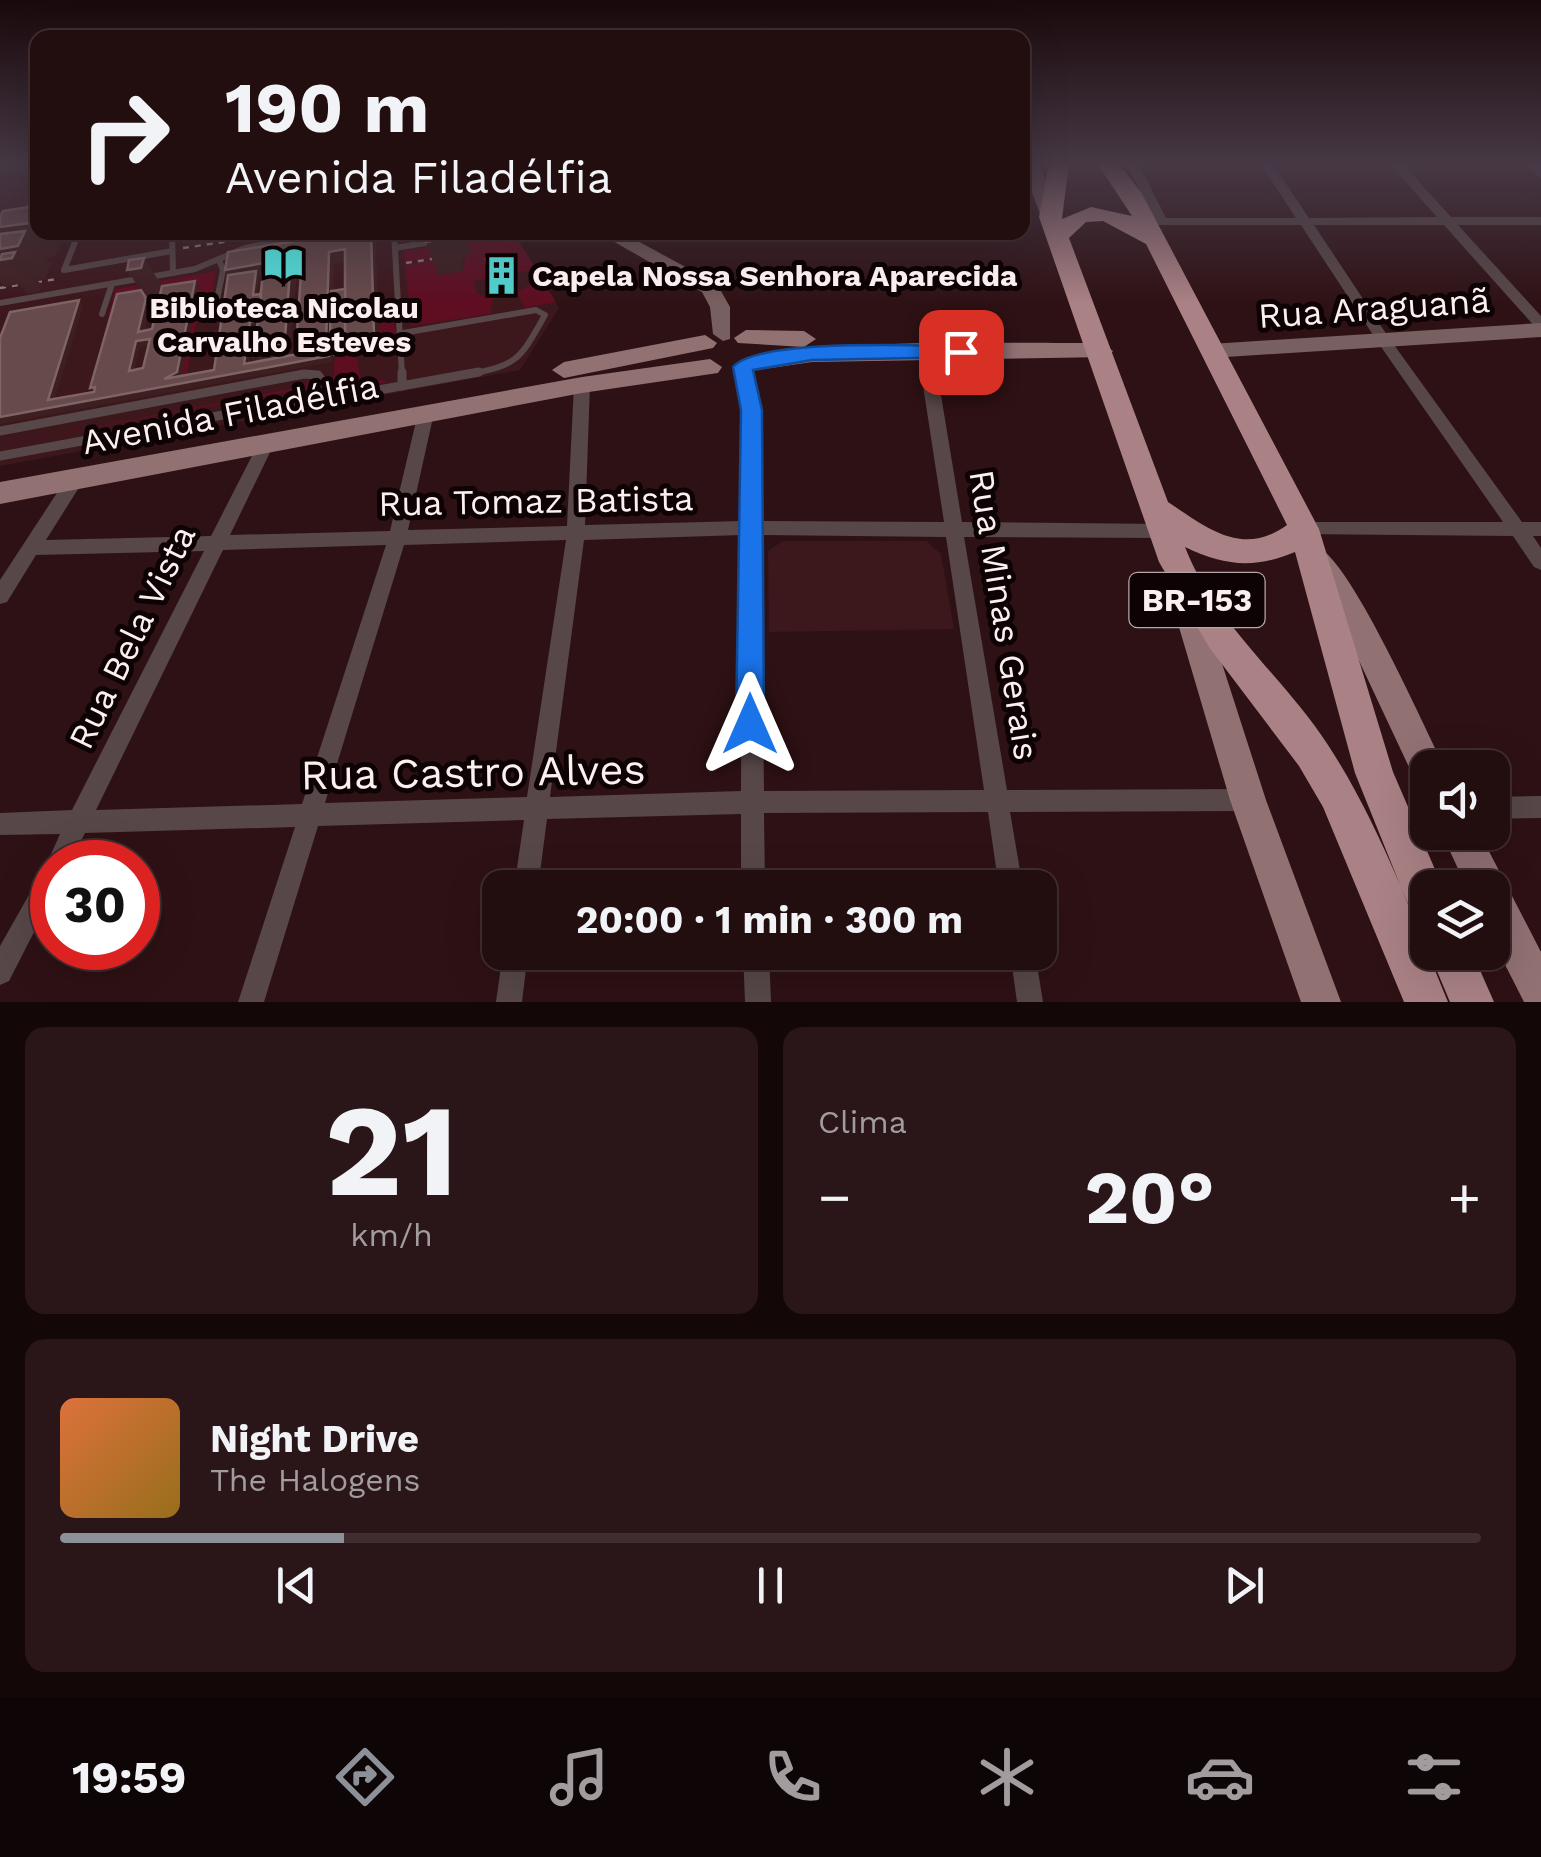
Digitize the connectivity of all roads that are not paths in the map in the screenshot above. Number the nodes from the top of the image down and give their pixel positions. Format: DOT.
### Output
graph roads {
  1 [pos="28,210"];
  2 [pos="1048,210"];
  3 [pos="1055,210"];
  4 [pos="1142,210"];
  5 [pos="1149,210"];
  6 [pos="1299,210"];
  7 [pos="1437,210"];
  8 [pos="1447,221"];
  9 [pos="1541,221"];
  10 [pos="1308,222"];
  11 [pos="18,226"];
  12 [pos="1054,227"];
  13 [pos="1155,228"];
  14 [pos="77,240"];
  15 [pos="172,240"];
  16 [pos="285,240"];
  17 [pos="395,240"];
  18 [pos="442,240"];
  19 [pos="621,240"];
  20 [pos="396,248"];
  21 [pos="172,251"];
  22 [pos="219,260"];
  23 [pos="173,273"];
  24 [pos="112,284"];
  25 [pos="217,300"];
  26 [pos="0,304"];
  27 [pos="102,314"];
  28 [pos="1541,327"];
  29 [pos="403,333"];
  30 [pos="1384,341"];
  31 [pos="1098,344"];
  32 [pos="1212,351"];
  33 [pos="730,352"];
  34 [pos="926,352"];
  35 [pos="402,386"];
  36 [pos="582,386"];
  37 [pos="288,404"];
  38 [pos="426,414"];
  39 [pos="0,431"];
  40 [pos="267,442"];
  41 [pos="0,456"];
  42 [pos="0,478"];
  43 [pos="76,478"];
  44 [pos="0,493"];
  45 [pos="750,528"];
  46 [pos="952,529"];
  47 [pos="1518,529"];
  48 [pos="1541,529"];
  49 [pos="576,531"];
  50 [pos="1164,533"];
  51 [pos="398,536"];
  52 [pos="1308,541"];
  53 [pos="218,542"];
  54 [pos="31,548"];
  55 [pos="1541,562"];
  56 [pos="0,596"];
  57 [pos="1418,750"];
  58 [pos="997,799"];
  59 [pos="1248,800"];
  60 [pos="750,802"];
  61 [pos="1541,807"];
  62 [pos="538,808"];
  63 [pos="1510,808"];
  64 [pos="311,813"];
  65 [pos="80,821"];
  66 [pos="0,824"];
  67 [pos="70,840"];
  68 [pos="529,870"];
  69 [pos="753,870"];
  70 [pos="1009,870"];
  71 [pos="1415,870"];
  72 [pos="30,915"];
  73 [pos="1510,933"];
  74 [pos="513,970"];
  75 [pos="757,970"];
  76 [pos="1025,970"];
  77 [pos="1458,970"];
  78 [pos="0,972"];
  79 [pos="1541,992"];
  80 [pos="252,1002"];
  81 [pos="509,1002"];
  82 [pos="758,1002"];
  83 [pos="1030,1002"];
  84 [pos="1321,1002"];
  85 [pos="1426,1002"];
  86 [pos="1472,1002"];
  1 -- 11 [label="lane"];
  2 -- 12 [label="street"];
  3 -- 12 [label="highway, BR-153"];
  4 -- 13 [label="highway"];
  5 -- 13 [label="street"];
  6 -- 10 [label="street"];
  7 -- 8 [label="street"];
  8 -- 9 [label="street"];
  8 -- 10 [label="street"];
  8 -- 28 [label="street"];
  10 -- 13 [label="street"];
  10 -- 30 [label="street"];
  12 -- 13 [label="highway"];
  12 -- 31 [label="highway, BR-153"];
  13 -- 32 [label="highway"];
  14 -- 21 [label="lane"];
  15 -- 21 [label="lane"];
  16 -- 22 [label="lane"];
  17 -- 20 [label="lane"];
  18 -- 20 [label="lane"];
  19 -- 33 [label="street"];
  20 -- 29 [label="lane"];
  21 -- 23 [label="lane"];
  22 -- 23 [label="lane"];
  22 -- 25 [label="lane"];
  23 -- 24 [label="lane"];
  24 -- 26 [label="lane"];
  24 -- 27 [label="lane"];
  28 -- 30 [label="street, Rua Araguanã"];
  29 -- 35 [label="lane"];
  29 -- 35 [label="lane"];
  30 -- 32 [label="street, Rua Araguanã"];
  30 -- 47 [label="street"];
  31 -- 33 [label="main road, Avenida Filadélfia"];
  31 -- 34 [label="main road, Avenida Filadélfia"];
  31 -- 50 [label="highway, BR-153"];
  32 -- 52 [label="highway"];
  33 -- 34 [label="main road, Avenida Filadélfia"];
  33 -- 36 [label="main road, Avenida Filadélfia"];
  33 -- 42 [label="main road, Avenida Filadélfia"];
  33 -- 45 [label="street"];
  34 -- 46 [label="street, Rua Minas Gerais"];
  35 -- 37 [label="lane"];
  36 -- 38 [label="main road, Avenida Filadélfia"];
  36 -- 49 [label="street"];
  37 -- 39 [label="lane"];
  37 -- 41 [label="lane"];
  38 -- 40 [label="main road, Avenida Filadélfia"];
  38 -- 51 [label="street"];
  40 -- 43 [label="main road, Avenida Filadélfia"];
  40 -- 53 [label="street, Rua Bela Vista"];
  43 -- 44 [label="main road, Avenida Filadélfia"];
  43 -- 54 [label="street"];
  45 -- 46 [label="street, Rua Tomaz Batista"];
  45 -- 49 [label="street, Rua Tomaz Batista"];
  45 -- 60 [label="street"];
  46 -- 50 [label="street, Rua Tomaz Batista"];
  46 -- 58 [label="street, Rua Minas Gerais"];
  47 -- 48 [label="street"];
  47 -- 52 [label="street"];
  47 -- 55 [label="street"];
  49 -- 51 [label="street, Rua Tomaz Batista"];
  49 -- 62 [label="street"];
  50 -- 52 [label="highway"];
  50 -- 59 [label="main road"];
  50 -- 85 [label="highway, BR-153"];
  51 -- 53 [label="street, Rua Tomaz Batista"];
  51 -- 64 [label="street"];
  52 -- 57 [label="main road"];
  52 -- 71 [label="highway"];
  53 -- 54 [label="street, Rua Tomaz Batista"];
  53 -- 65 [label="street, Rua Bela Vista"];
  54 -- 56 [label="street"];
  58 -- 59 [label="street, Rua Castro Alves"];
  58 -- 60 [label="street, Rua Castro Alves"];
  58 -- 70 [label="street, Rua Minas Gerais"];
  59 -- 84 [label="main road"];
  60 -- 62 [label="street, Rua Castro Alves"];
  60 -- 69 [label="street"];
  61 -- 63 [label="street"];
  62 -- 64 [label="street, Rua Castro Alves"];
  62 -- 68 [label="street"];
  64 -- 65 [label="street, Rua Castro Alves"];
  64 -- 80 [label="street"];
  65 -- 66 [label="street, Rua Castro Alves"];
  65 -- 67 [label="street, Rua Bela Vista"];
  72 -- 78 [label="street"];
  73 -- 79 [label="main road"];
  74 -- 81 [label="street"];
  75 -- 82 [label="street"];
  76 -- 83 [label="street"];
  77 -- 86 [label="highway"];
}
